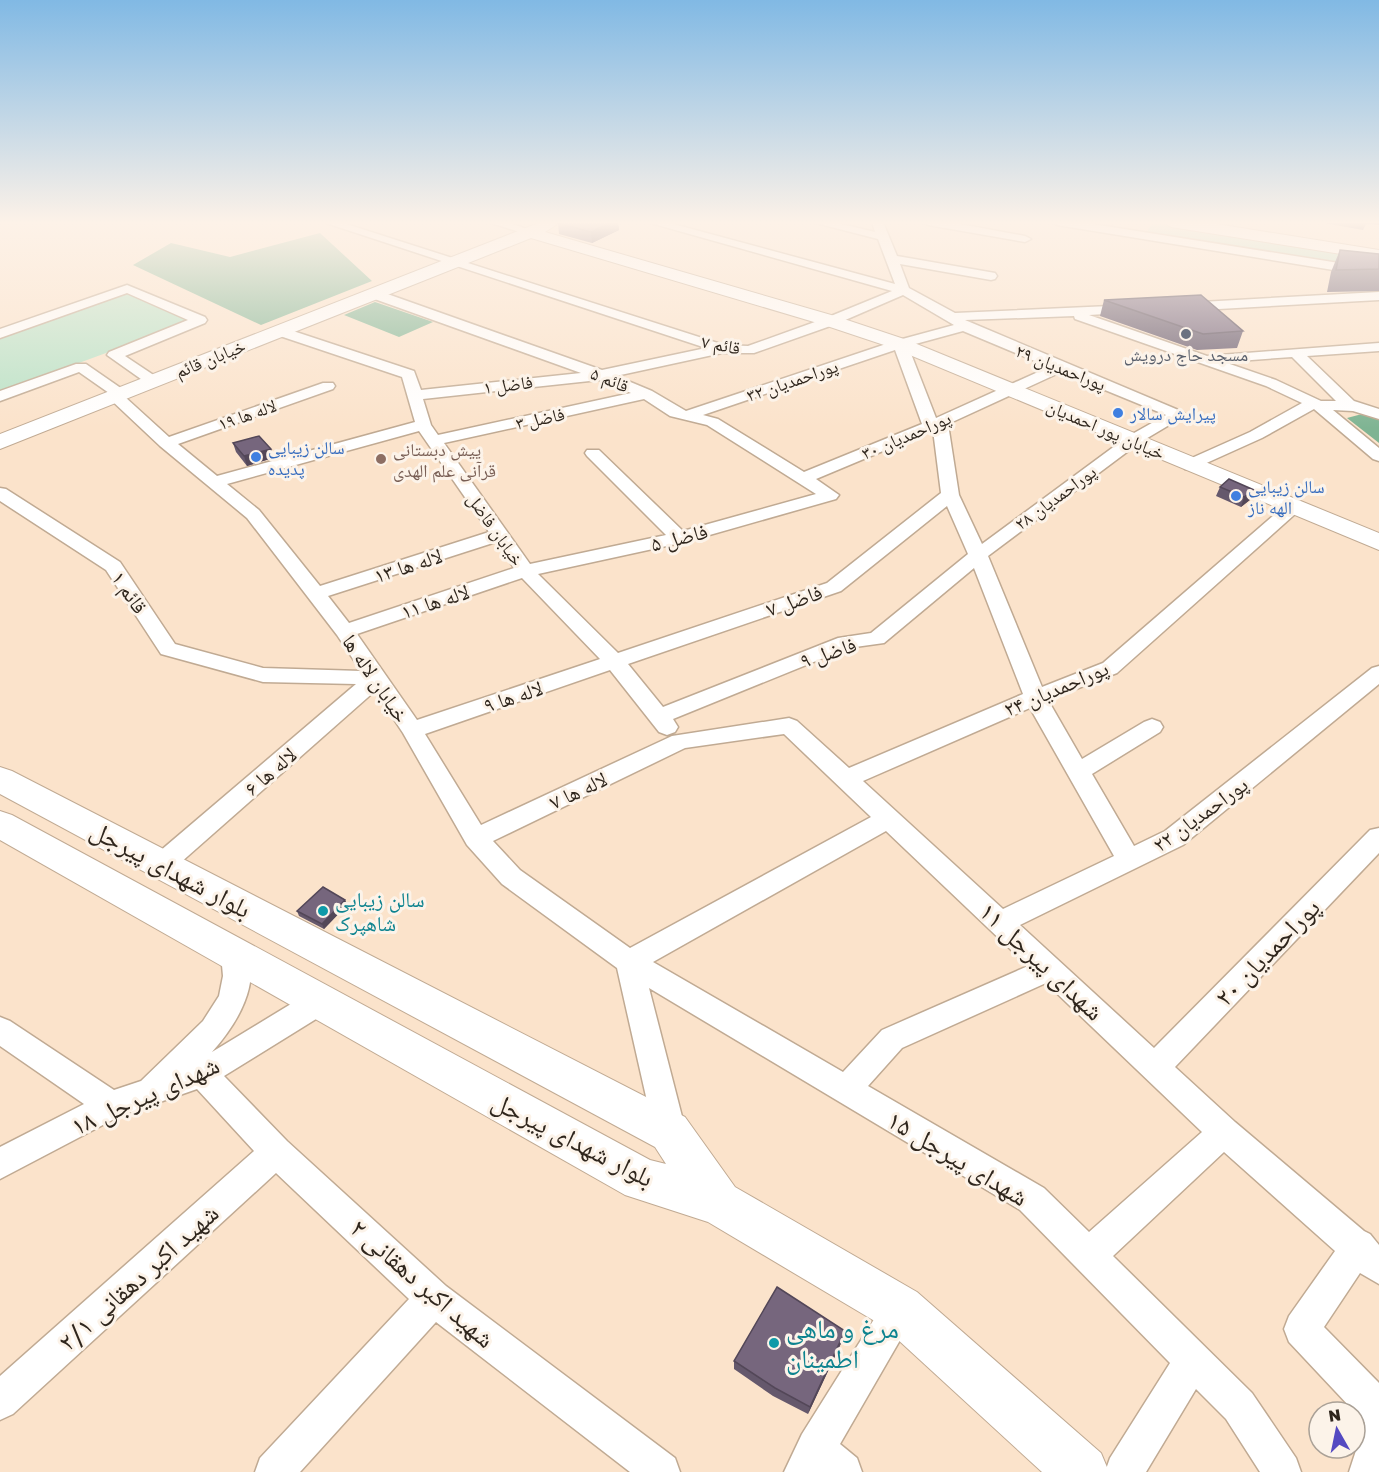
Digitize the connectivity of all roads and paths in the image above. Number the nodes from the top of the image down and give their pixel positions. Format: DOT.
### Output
graph roads {
  1 [pos="122,291"];
  2 [pos="131,291"];
  3 [pos="382,291"];
  4 [pos="543,291"];
  5 [pos="729,291"];
  6 [pos="900,291"];
  7 [pos="908,293"];
  8 [pos="374,294"];
  9 [pos="1375,299"];
  10 [pos="1203,306"];
  11 [pos="1170,307"];
  12 [pos="1147,308"];
  13 [pos="1068,312"];
  14 [pos="1220,320"];
  15 [pos="831,321"];
  16 [pos="959,322"];
  17 [pos="279,331"];
  18 [pos="0,334"];
  19 [pos="1244,341"];
  20 [pos="900,344"];
  21 [pos="1379,347"];
  22 [pos="723,348"];
  23 [pos="1296,353"];
  24 [pos="1260,355"];
  25 [pos="1202,359"];
  26 [pos="1060,367"];
  27 [pos="601,375"];
  28 [pos="153,381"];
  29 [pos="328,386"];
  30 [pos="1010,389"];
  31 [pos="647,394"];
  32 [pos="118,395"];
  33 [pos="416,395"];
  34 [pos="0,396"];
  35 [pos="1316,404"];
  36 [pos="1379,405"];
  37 [pos="1353,406"];
  38 [pos="1379,414"];
  39 [pos="685,416"];
  40 [pos="936,424"];
  41 [pos="423,425"];
  42 [pos="1133,440"];
  43 [pos="433,441"];
  44 [pos="0,442"];
  45 [pos="166,443"];
  46 [pos="593,453"];
  47 [pos="1379,456"];
  48 [pos="1191,465"];
  49 [pos="802,479"];
  50 [pos="216,482"];
  51 [pos="830,495"];
  52 [pos="950,495"];
  53 [pos="3,498"];
  54 [pos="1294,507"];
  55 [pos="499,535"];
  56 [pos="679,538"];
  57 [pos="1379,542"];
  58 [pos="978,555"];
  59 [pos="525,571"];
  60 [pos="316,594"];
  61 [pos="345,631"];
  62 [pos="615,662"];
  63 [pos="1379,673"];
  64 [pos="377,678"];
  65 [pos="1035,697"];
  66 [pos="658,717"];
  67 [pos="1152,728"];
  68 [pos="412,730"];
  69 [pos="680,741"];
  70 [pos="1078,772"];
  71 [pos="846,779"];
  72 [pos="7,788"];
  73 [pos="890,818"];
  74 [pos="0,824"];
  75 [pos="1379,837"];
  76 [pos="476,838"];
  77 [pos="1130,861"];
  78 [pos="162,864"];
  79 [pos="1000,923"];
  80 [pos="235,954"];
  81 [pos="629,962"];
  82 [pos="1049,969"];
  83 [pos="319,1002"];
  84 [pos="0,1030"];
  85 [pos="1155,1067"];
  86 [pos="202,1074"];
  87 [pos="846,1090"];
  88 [pos="147,1093"];
  89 [pos="111,1105"];
  90 [pos="670,1132"];
  91 [pos="1224,1132"];
  92 [pos="276,1152"];
  93 [pos="0,1164"];
  94 [pos="719,1203"];
  95 [pos="1088,1256"];
  96 [pos="1368,1256"];
  97 [pos="434,1298"];
  98 [pos="900,1309"];
  99 [pos="1193,1360"];
  100 [pos="0,1401"];
  101 [pos="1379,1410"];
  102 [pos="1379,1436"];
  103 [pos="820,1464"];
  104 [pos="274,1472"];
  105 [pos="661,1472"];
  106 [pos="1082,1472"];
  107 [pos="1124,1472"];
  108 [pos="1282,1472"];
  109 [pos="1368,1472"];
  1 -- 18 [label="street"];
  2 -- 28 [label="street"];
  3 -- 8 [label="street, خیابان قائم"];
  4 -- 22 [label="street, قائم ۷"];
  5 -- 15 [label="street, خیابان پور احمدیان"];
  6 -- 7 [label="street, پوراحمدیان ۲۹"];
  7 -- 15 [label="street"];
  7 -- 16 [label="street, پوراحمدیان ۲۹"];
  8 -- 17 [label="street, خیابان قائم"];
  8 -- 27 [label="street, قائم ۵"];
  9 -- 10 [label="street"];
  10 -- 11 [label="street"];
  10 -- 14 [label="street"];
  12 -- 13 [label="street, پوراحمدیان ۳۲"];
  13 -- 16 [label="street, پوراحمدیان ۳۲"];
  13 -- 25 [label="street"];
  15 -- 20 [label="street, خیابان پور احمدیان"];
  15 -- 22 [label="street, قائم ۷"];
  16 -- 20 [label="street, پوراحمدیان ۳۲"];
  16 -- 26 [label="street, پوراحمدیان ۲۹"];
  17 -- 28 [label="street, خیابان قائم"];
  17 -- 33 [label="street, خیابان فاضل"];
  19 -- 24 [label="street"];
  20 -- 30 [label="street, خیابان پور احمدیان"];
  20 -- 39 [label="street, پوراحمدیان ۳۲"];
  20 -- 40 [label="street"];
  21 -- 23 [label="street"];
  22 -- 27 [label="street, فاضل ۱"];
  23 -- 24 [label="street"];
  23 -- 37 [label="street"];
  24 -- 25 [label="street"];
  25 -- 35 [label="street"];
  26 -- 30 [label="street, پوراحمدیان ۳۰"];
  26 -- 42 [label="street, پوراحمدیان ۲۹"];
  27 -- 31 [label="street, قائم ۵"];
  27 -- 33 [label="street, فاضل ۱"];
  28 -- 32 [label="street, خیابان قائم"];
  29 -- 45 [label="street, لاله ها ۱۹"];
  30 -- 40 [label="street, پوراحمدیان ۳۰"];
  30 -- 42 [label="street, خیابان پور احمدیان"];
  31 -- 39 [label="street, قائم ۵"];
  31 -- 43 [label="street, فاضل ۳"];
  32 -- 34 [label="street, خیابان لاله ها"];
  32 -- 44 [label="street, خیابان قائم"];
  32 -- 45 [label="street, خیابان لاله ها"];
  33 -- 41 [label="street, خیابان فاضل"];
  35 -- 37 [label="street"];
  35 -- 47 [label="street"];
  35 -- 48 [label="street"];
  36 -- 37 [label="street"];
  37 -- 38 [label="street"];
  39 -- 49 [label="street, قائم ۵"];
  40 -- 49 [label="street, پوراحمدیان ۳۰"];
  40 -- 52 [label="street"];
  41 -- 43 [label="street, خیابان فاضل"];
  41 -- 50 [label="street"];
  42 -- 48 [label="street, خیابان پور احمدیان"];
  42 -- 58 [label="street, پوراحمدیان ۲۸"];
  43 -- 55 [label="street, خیابان فاضل"];
  45 -- 50 [label="street, خیابان لاله ها"];
  46 -- 56 [label="street"];
  48 -- 54 [label="street, خیابان پور احمدیان"];
  49 -- 51 [label="street, قائم ۵"];
  50 -- 60 [label="street, خیابان لاله ها"];
  51 -- 56 [label="street, فاضل ۵"];
  52 -- 58 [label="street"];
  52 -- 62 [label="street, فاضل ۷"];
  53 -- 64 [label="street, قائم ۱"];
  54 -- 57 [label="street, خیابان پور احمدیان"];
  54 -- 65 [label="street, پوراحمدیان ۲۴"];
  55 -- 59 [label="street, خیابان فاضل"];
  55 -- 60 [label="street, لاله ها ۱۳"];
  56 -- 59 [label="street, فاضل ۵"];
  58 -- 65 [label="street"];
  58 -- 66 [label="street, فاضل ۹"];
  59 -- 61 [label="street, لاله ها ۱۱"];
  59 -- 62 [label="street, خیابان فاضل"];
  60 -- 61 [label="street, خیابان لاله ها"];
  61 -- 64 [label="street, خیابان لاله ها"];
  62 -- 66 [label="street, خیابان فاضل"];
  62 -- 68 [label="street, لاله ها ۹"];
  63 -- 77 [label="street, پوراحمدیان ۲۲"];
  64 -- 68 [label="street, خیابان لاله ها"];
  64 -- 78 [label="street, لاله ها ۶"];
  65 -- 70 [label="street"];
  65 -- 71 [label="street, پوراحمدیان ۲۴"];
  66 -- 69 [label="street, خیابان فاضل"];
  67 -- 70 [label="street"];
  68 -- 76 [label="street, خیابان لاله ها"];
  69 -- 71 [label="street, شهدای پیرجل ۱۱"];
  69 -- 76 [label="street, لاله ها ۷"];
  70 -- 77 [label="street"];
  71 -- 73 [label="street, شهدای پیرجل ۱۱"];
  72 -- 78 [label="street, بلوار شهدای پیرجل"];
  73 -- 79 [label="street, شهدای پیرجل ۱۱"];
  73 -- 81 [label="street"];
  74 -- 80 [label="street, بلوار شهدای پیرجل"];
  75 -- 85 [label="street, پوراحمدیان ۲۰"];
  76 -- 81 [label="street, خیابان لاله ها"];
  77 -- 79 [label="street, پوراحمدیان ۲۲"];
  78 -- 90 [label="street, بلوار شهدای پیرجل"];
  79 -- 82 [label="street, شهدای پیرجل ۱۱"];
  80 -- 83 [label="street, بلوار شهدای پیرجل"];
  80 -- 88 [label="street"];
  81 -- 87 [label="street, شهدای پیرجل ۱۵"];
  81 -- 90 [label="street"];
  82 -- 85 [label="street, شهدای پیرجل ۱۱"];
  82 -- 87 [label="street"];
  83 -- 86 [label="street, شهدای پیرجل ۱۸"];
  83 -- 94 [label="street, بلوار شهدای پیرجل"];
  84 -- 89 [label="street"];
  85 -- 91 [label="street, شهدای پیرجل ۱۱"];
  86 -- 88 [label="street, شهدای پیرجل ۱۸"];
  86 -- 92 [label="street, شهید اکبر دهقانی ۲"];
  87 -- 95 [label="street, شهدای پیرجل ۱۵"];
  88 -- 89 [label="street, شهدای پیرجل ۱۸"];
  89 -- 93 [label="street, شهدای پیرجل ۱۸"];
  90 -- 94 [label="street, بلوار شهدای پیرجل"];
  91 -- 95 [label="street"];
  91 -- 96 [label="street, شهدای پیرجل ۱۱"];
  92 -- 97 [label="street, شهید اکبر دهقانی ۲"];
  92 -- 100 [label="street, شهید اکبر دهقانی ۲/۱"];
  94 -- 98 [label="street"];
  95 -- 99 [label="street, شهدای پیرجل ۱۵"];
  96 -- 101 [label="street"];
  97 -- 104 [label="street"];
  97 -- 105 [label="street, شهید اکبر دهقانی ۲"];
  98 -- 103 [label="street"];
  98 -- 106 [label="street"];
  99 -- 107 [label="street"];
  99 -- 108 [label="street, شهدای پیرجل ۱۵"];
  102 -- 109 [label="street"];
}
